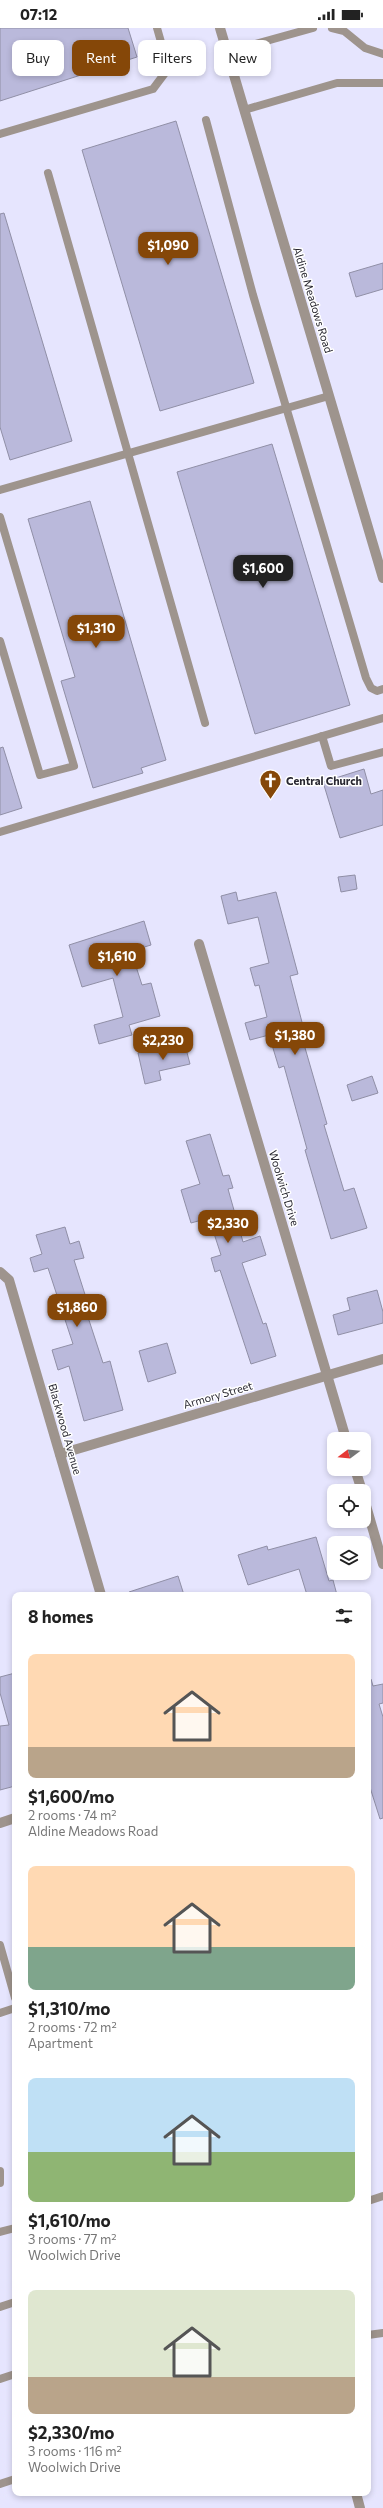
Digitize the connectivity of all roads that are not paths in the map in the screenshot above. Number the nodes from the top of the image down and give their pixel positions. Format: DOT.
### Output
graph roads {
  1 [pos="157,28"];
  2 [pos="220,28"];
  3 [pos="312,28"];
  4 [pos="332,28"];
  5 [pos="224,40"];
  6 [pos="270,40"];
  7 [pos="383,54"];
  8 [pos="234,76"];
  9 [pos="383,83"];
  10 [pos="244,110"];
  11 [pos="206,120"];
  12 [pos="0,134"];
  13 [pos="48,173"];
  14 [pos="329,396"];
  15 [pos="286,408"];
  16 [pos="128,454"];
  17 [pos="0,490"];
  18 [pos="0,517"];
  19 [pos="383,578"];
  20 [pos="0,641"];
  21 [pos="383,689"];
  22 [pos="383,718"];
  23 [pos="205,723"];
  24 [pos="322,736"];
  25 [pos="383,752"];
  26 [pos="0,832"];
  27 [pos="199,944"];
  28 [pos="0,1272"];
  29 [pos="383,1359"];
  30 [pos="327,1375"];
  31 [pos="344,1432"];
  32 [pos="60,1454"];
  33 [pos="371,1523"];
  34 [pos="383,1564"];
  35 [pos="100,1592"];
  36 [pos="12,1819"];
  37 [pos="0,1823"];
  38 [pos="0,1945"];
  39 [pos="12,1987"];
  40 [pos="12,2009"];
  41 [pos="0,2013"];
  42 [pos="0,2171"];
  43 [pos="0,2184"];
  44 [pos="383,2196"];
  45 [pos="371,2200"];
  46 [pos="12,2229"];
  47 [pos="0,2232"];
  48 [pos="12,2303"];
  49 [pos="0,2307"];
  50 [pos="383,2333"];
  51 [pos="371,2335"];
  52 [pos="12,2375"];
  53 [pos="0,2379"];
  54 [pos="12,2480"];
  55 [pos="0,2484"];
  56 [pos="357,2496"];
  57 [pos="360,2508"];
  1 -- 12 [label="lane"];
  2 -- 5 [label="street, Aldine Meadows Road"];
  3 -- 6 [label="lane"];
  4 -- 7 [label="lane"];
  8 -- 10 [label="street, Aldine Meadows Road"];
  9 -- 10 [label="lane"];
  10 -- 14 [label="street, Aldine Meadows Road"];
  11 -- 15 [label="lane"];
  13 -- 16 [label="lane"];
  14 -- 15 [label="lane"];
  14 -- 19 [label="street, Aldine Meadows Road"];
  15 -- 16 [label="lane"];
  15 -- 21 [label="lane"];
  16 -- 17 [label="lane"];
  16 -- 23 [label="lane"];
  18 -- 20 [label="lane"];
  22 -- 24 [label="lane"];
  24 -- 25 [label="lane"];
  24 -- 26 [label="lane"];
  27 -- 30 [label="street, Woolwich Drive"];
  28 -- 32 [label="street, Blackwood Avenue"];
  29 -- 30 [label="street, Armory Street"];
  30 -- 31 [label="street, Woolwich Drive"];
  30 -- 32 [label="street, Armory Street"];
  32 -- 35 [label="street, Blackwood Avenue"];
  33 -- 34 [label="street"];
  36 -- 37 [label="street"];
  38 -- 39 [label="lane"];
  40 -- 41 [label="lane"];
  42 -- 43 [label="lane"];
  44 -- 45 [label="lane"];
  46 -- 47 [label="lane"];
  48 -- 49 [label="lane"];
  50 -- 51 [label="lane"];
  52 -- 53 [label="lane"];
  54 -- 55 [label="lane"];
  56 -- 57 [label="street"];
}
